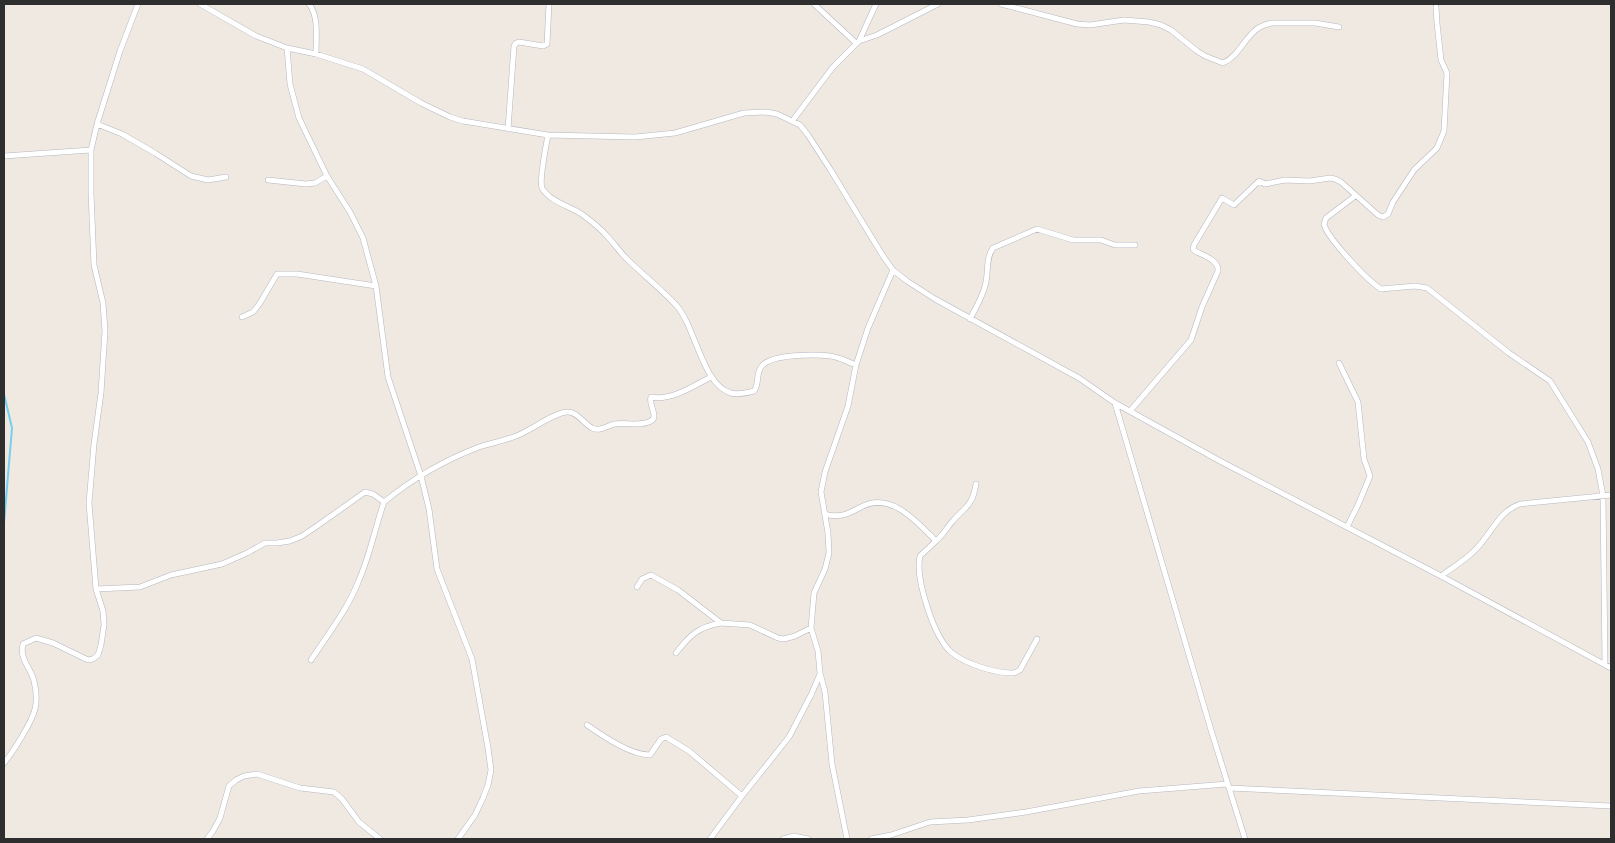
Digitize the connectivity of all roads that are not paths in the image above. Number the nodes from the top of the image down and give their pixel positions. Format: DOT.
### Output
graph roads {
  1 [pos="138,4"];
  2 [pos="200,4"];
  3 [pos="309,4"];
  4 [pos="550,4"];
  5 [pos="814,4"];
  6 [pos="876,4"];
  7 [pos="938,4"];
  8 [pos="1001,4"];
  9 [pos="1436,7"];
  10 [pos="1338,26"];
  11 [pos="858,42"];
  12 [pos="286,48"];
  13 [pos="316,54"];
  14 [pos="793,120"];
  15 [pos="97,124"];
  16 [pos="508,129"];
  17 [pos="548,135"];
  18 [pos="91,150"];
  19 [pos="4,156"];
  20 [pos="327,176"];
  21 [pos="226,177"];
  22 [pos="268,180"];
  23 [pos="1355,196"];
  24 [pos="1135,246"];
  25 [pos="893,270"];
  26 [pos="376,286"];
  27 [pos="242,317"];
  28 [pos="970,319"];
  29 [pos="1339,363"];
  30 [pos="856,365"];
  31 [pos="711,377"];
  32 [pos="1115,403"];
  33 [pos="1130,411"];
  34 [pos="421,476"];
  35 [pos="976,484"];
  36 [pos="1603,496"];
  37 [pos="1611,496"];
  38 [pos="384,502"];
  39 [pos="825,514"];
  40 [pos="1347,527"];
  41 [pos="936,541"];
  42 [pos="1441,576"];
  43 [pos="638,587"];
  44 [pos="96,590"];
  45 [pos="722,623"];
  46 [pos="811,628"];
  47 [pos="1038,639"];
  48 [pos="676,653"];
  49 [pos="311,660"];
  50 [pos="1605,664"];
  51 [pos="1611,668"];
  52 [pos="820,674"];
  53 [pos="587,725"];
  54 [pos="4,763"];
  55 [pos="1228,786"];
  56 [pos="742,796"];
  57 [pos="1611,806"];
  58 [pos="206,839"];
  59 [pos="380,839"];
  60 [pos="458,839"];
  61 [pos="710,839"];
  62 [pos="782,839"];
  63 [pos="808,839"];
  64 [pos="847,839"];
  65 [pos="871,839"];
  66 [pos="1244,839"];
  1 -- 15 [label="street"];
  2 -- 12 [label="street"];
  3 -- 13 [label="street"];
  4 -- 16 [label="street"];
  5 -- 11 [label="street"];
  6 -- 11 [label="street"];
  7 -- 11 [label="street"];
  8 -- 10 [label="street"];
  9 -- 23 [label="street"];
  11 -- 14 [label="street"];
  12 -- 13 [label="street"];
  12 -- 20 [label="street"];
  13 -- 16 [label="street"];
  14 -- 17 [label="street"];
  14 -- 25 [label="street"];
  15 -- 18 [label="street"];
  15 -- 21 [label="street"];
  16 -- 17 [label="street"];
  17 -- 31 [label="street"];
  18 -- 19 [label="street"];
  18 -- 44 [label="street"];
  20 -- 22 [label="street"];
  20 -- 26 [label="street"];
  23 -- 33 [label="street"];
  23 -- 36 [label="street"];
  24 -- 28 [label="street"];
  25 -- 28 [label="street"];
  25 -- 30 [label="street"];
  26 -- 27 [label="street"];
  26 -- 34 [label="street"];
  28 -- 32 [label="street"];
  29 -- 40 [label="street"];
  30 -- 31 [label="street"];
  30 -- 39 [label="street"];
  31 -- 34 [label="street"];
  32 -- 33 [label="street"];
  32 -- 55 [label="street"];
  33 -- 40 [label="street"];
  34 -- 38 [label="street"];
  34 -- 60 [label="street"];
  35 -- 41 [label="street"];
  36 -- 37 [label="street"];
  36 -- 42 [label="street"];
  36 -- 50 [label="street"];
  38 -- 44 [label="street"];
  38 -- 49 [label="street"];
  39 -- 41 [label="street"];
  39 -- 46 [label="street"];
  40 -- 42 [label="street"];
  41 -- 47 [label="street"];
  42 -- 50 [label="street"];
  43 -- 45 [label="street"];
  44 -- 54 [label="street"];
  45 -- 46 [label="street"];
  45 -- 48 [label="street"];
  46 -- 52 [label="street"];
  50 -- 51 [label="street"];
  52 -- 56 [label="street"];
  52 -- 64 [label="street"];
  53 -- 56 [label="street"];
  55 -- 57 [label="street"];
  55 -- 65 [label="street"];
  55 -- 66 [label="street"];
  56 -- 61 [label="street"];
  58 -- 59 [label="street"];
  62 -- 63 [label="street"];
}
